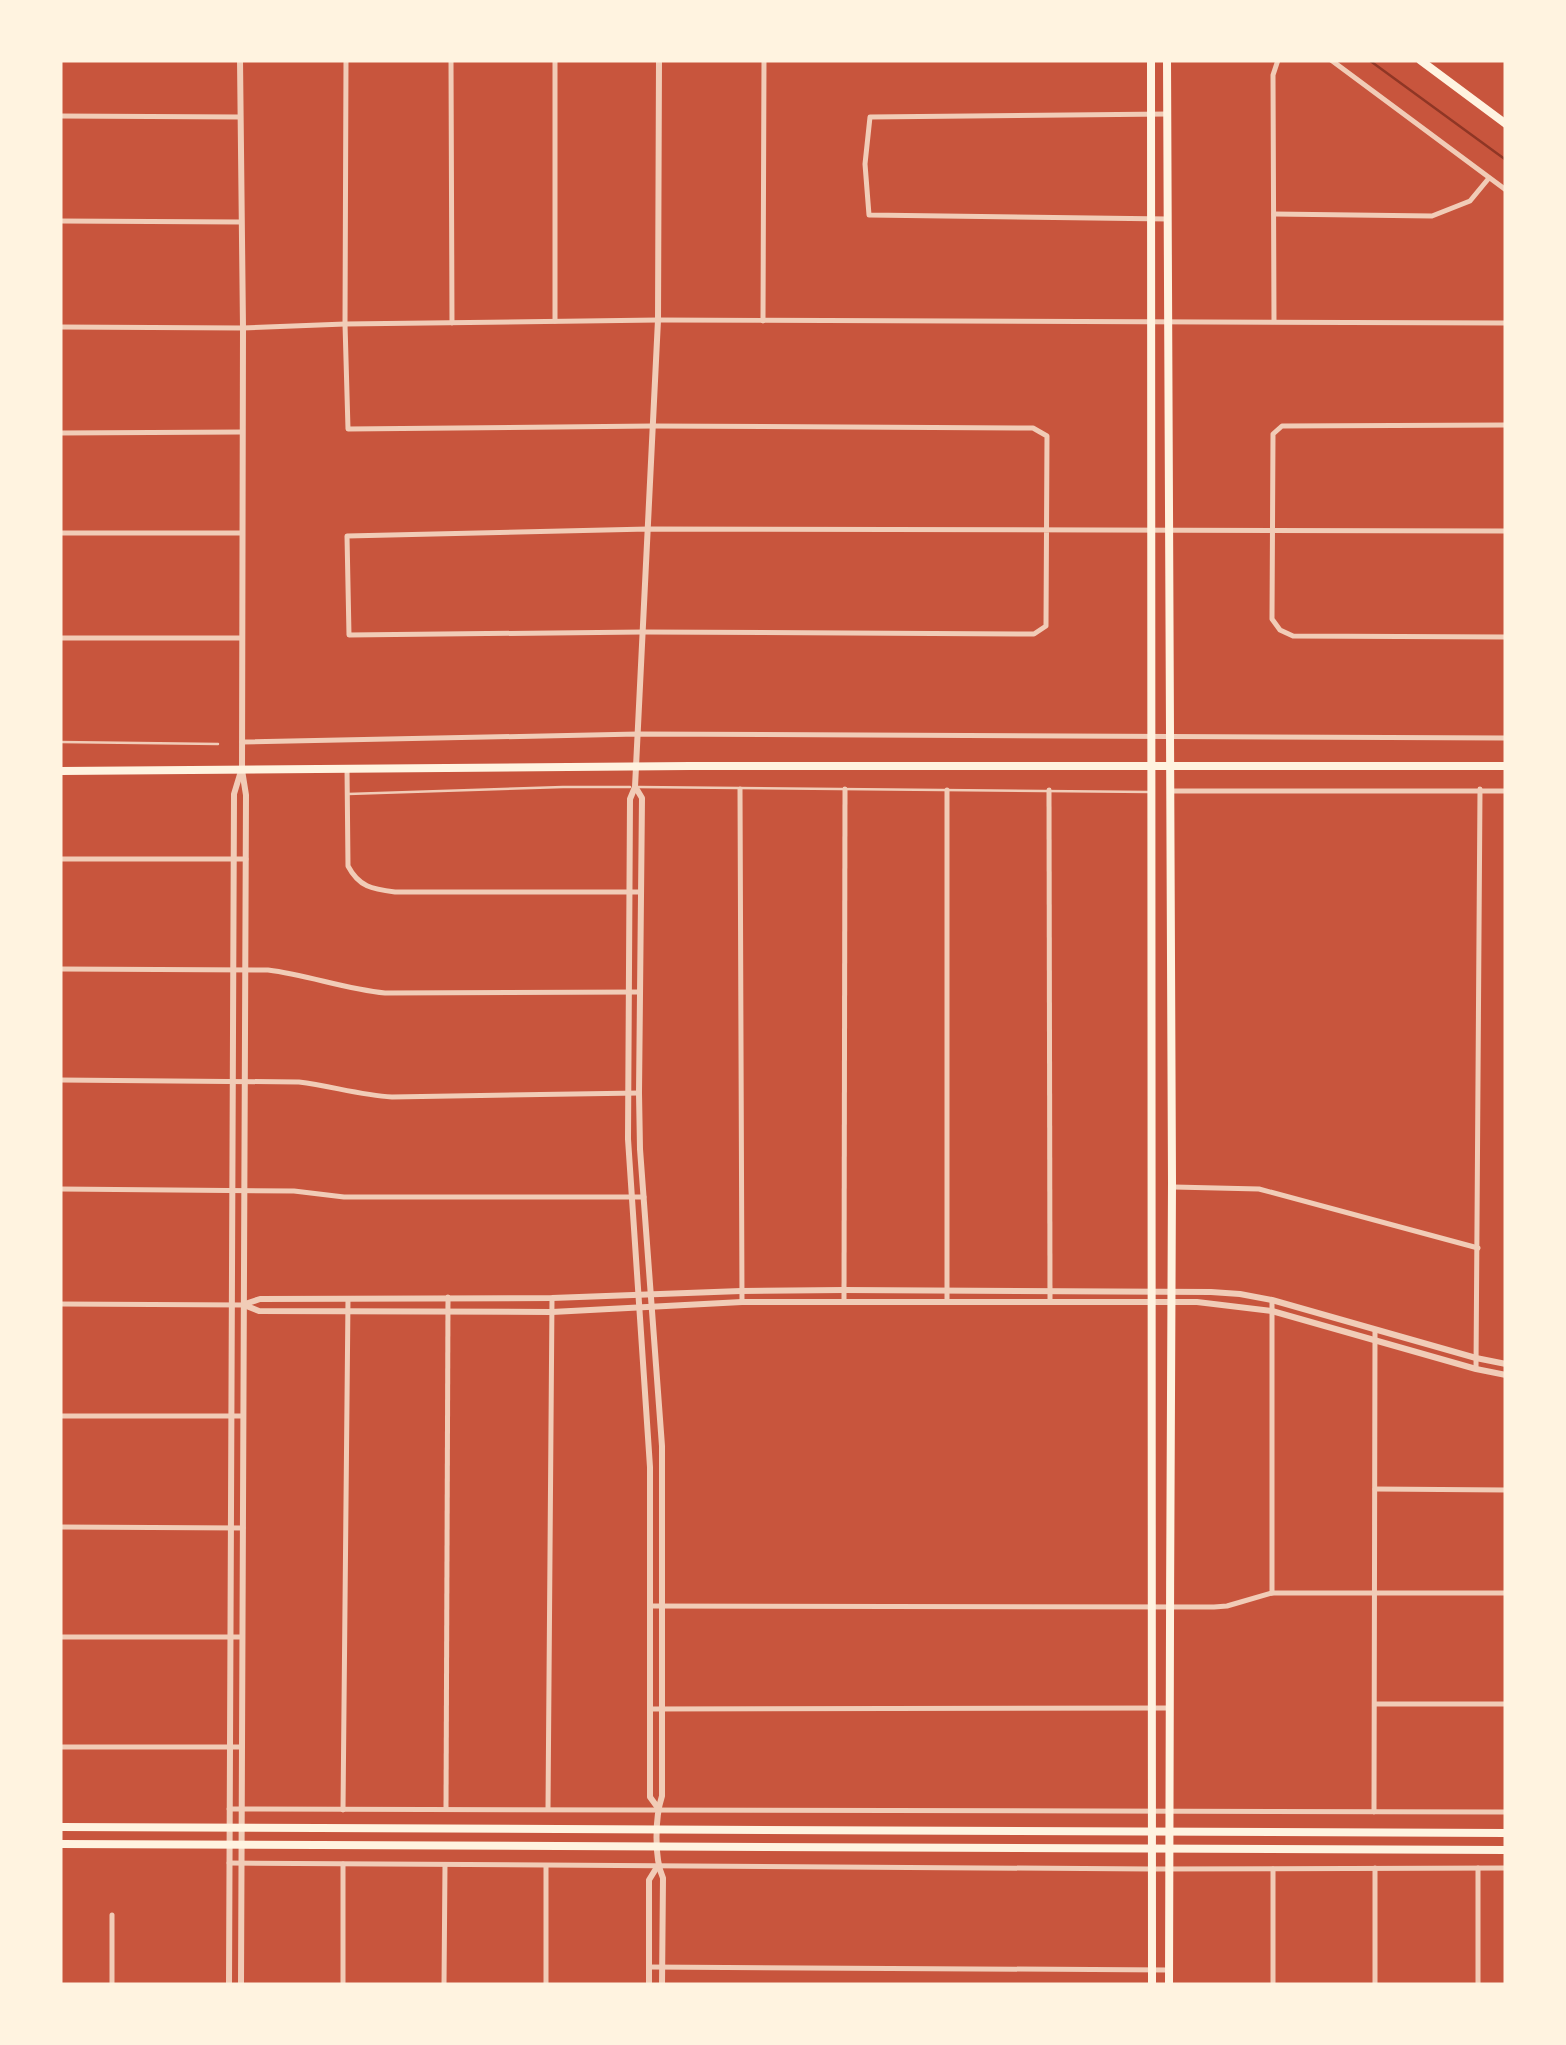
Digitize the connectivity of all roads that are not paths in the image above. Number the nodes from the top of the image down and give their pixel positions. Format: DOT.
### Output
graph roads {
  1 [pos="240,60"];
  2 [pos="346,60"];
  3 [pos="451,60"];
  4 [pos="555,60"];
  5 [pos="659,60"];
  6 [pos="764,60"];
  7 [pos="1151,60"];
  8 [pos="1168,60"];
  9 [pos="1278,60"];
  10 [pos="1330,60"];
  11 [pos="1420,60"];
  12 [pos="1168,114"];
  13 [pos="1151,115"];
  14 [pos="60,116"];
  15 [pos="240,116"];
  16 [pos="1506,124"];
  17 [pos="1488,178"];
  18 [pos="1506,190"];
  19 [pos="1274,214"];
  20 [pos="1151,218"];
  21 [pos="1168,219"];
  22 [pos="60,221"];
  23 [pos="240,222"];
  24 [pos="658,320"];
  25 [pos="554,321"];
  26 [pos="763,321"];
  27 [pos="1274,321"];
  28 [pos="1168,322"];
  29 [pos="452,323"];
  30 [pos="1151,323"];
  31 [pos="1506,323"];
  32 [pos="345,324"];
  33 [pos="60,327"];
  34 [pos="243,328"];
  35 [pos="653,426"];
  36 [pos="1506,426"];
  37 [pos="242,432"];
  38 [pos="60,433"];
  39 [pos="648,530"];
  40 [pos="1048,530"];
  41 [pos="1274,530"];
  42 [pos="1506,531"];
  43 [pos="1150,532"];
  44 [pos="1169,532"];
  45 [pos="60,533"];
  46 [pos="242,533"];
  47 [pos="642,632"];
  48 [pos="60,638"];
  49 [pos="242,638"];
  50 [pos="1506,638"];
  51 [pos="638,734"];
  52 [pos="1170,736"];
  53 [pos="1151,737"];
  54 [pos="1506,738"];
  55 [pos="60,742"];
  56 [pos="242,742"];
  57 [pos="218,744"];
  58 [pos="1152,766"];
  59 [pos="1170,766"];
  60 [pos="1506,766"];
  61 [pos="635,767"];
  62 [pos="346,768"];
  63 [pos="60,770"];
  64 [pos="242,770"];
  65 [pos="635,787"];
  66 [pos="740,789"];
  67 [pos="845,789"];
  68 [pos="1480,789"];
  69 [pos="948,790"];
  70 [pos="1049,790"];
  71 [pos="1506,790"];
  72 [pos="1170,791"];
  73 [pos="1152,792"];
  74 [pos="346,794"];
  75 [pos="60,859"];
  76 [pos="233,859"];
  77 [pos="246,859"];
  78 [pos="629,892"];
  79 [pos="641,892"];
  80 [pos="60,969"];
  81 [pos="233,970"];
  82 [pos="245,970"];
  83 [pos="628,992"];
  84 [pos="640,992"];
  85 [pos="60,1080"];
  86 [pos="233,1081"];
  87 [pos="244,1081"];
  88 [pos="627,1094"];
  89 [pos="639,1094"];
  90 [pos="1172,1187"];
  91 [pos="60,1189"];
  92 [pos="232,1190"];
  93 [pos="244,1190"];
  94 [pos="644,1197"];
  95 [pos="631,1198"];
  96 [pos="1478,1248"];
  97 [pos="844,1290"];
  98 [pos="947,1290"];
  99 [pos="742,1291"];
  100 [pos="1050,1291"];
  101 [pos="1152,1291"];
  102 [pos="1170,1291"];
  103 [pos="650,1294"];
  104 [pos="638,1296"];
  105 [pos="448,1297"];
  106 [pos="348,1298"];
  107 [pos="552,1298"];
  108 [pos="1272,1300"];
  109 [pos="742,1302"];
  110 [pos="844,1302"];
  111 [pos="947,1302"];
  112 [pos="1050,1302"];
  113 [pos="1152,1302"];
  114 [pos="1170,1303"];
  115 [pos="60,1304"];
  116 [pos="232,1305"];
  117 [pos="244,1305"];
  118 [pos="639,1306"];
  119 [pos="652,1306"];
  120 [pos="1272,1310"];
  121 [pos="348,1311"];
  122 [pos="448,1312"];
  123 [pos="552,1312"];
  124 [pos="1375,1330"];
  125 [pos="1375,1340"];
  126 [pos="1476,1358"];
  127 [pos="1506,1364"];
  128 [pos="1476,1370"];
  129 [pos="1506,1375"];
  130 [pos="1170,1405"];
  131 [pos="1152,1406"];
  132 [pos="60,1416"];
  133 [pos="231,1416"];
  134 [pos="244,1416"];
  135 [pos="1375,1489"];
  136 [pos="1506,1490"];
  137 [pos="1152,1506"];
  138 [pos="1170,1506"];
  139 [pos="60,1527"];
  140 [pos="231,1528"];
  141 [pos="243,1528"];
  142 [pos="1272,1592"];
  143 [pos="1506,1592"];
  144 [pos="1375,1593"];
  145 [pos="651,1606"];
  146 [pos="663,1606"];
  147 [pos="1153,1607"];
  148 [pos="1171,1607"];
  149 [pos="60,1637"];
  150 [pos="230,1637"];
  151 [pos="242,1637"];
  152 [pos="1376,1704"];
  153 [pos="1506,1704"];
  154 [pos="663,1708"];
  155 [pos="1168,1708"];
  156 [pos="650,1709"];
  157 [pos="1152,1709"];
  158 [pos="60,1746"];
  159 [pos="229,1747"];
  160 [pos="242,1748"];
  161 [pos="658,1808"];
  162 [pos="229,1809"];
  163 [pos="242,1809"];
  164 [pos="548,1809"];
  165 [pos="343,1810"];
  166 [pos="446,1810"];
  167 [pos="1152,1810"];
  168 [pos="1168,1810"];
  169 [pos="1374,1812"];
  170 [pos="1506,1812"];
  171 [pos="229,1827"];
  172 [pos="60,1828"];
  173 [pos="242,1828"];
  174 [pos="658,1830"];
  175 [pos="1151,1832"];
  176 [pos="1168,1832"];
  177 [pos="1506,1833"];
  178 [pos="60,1844"];
  179 [pos="229,1844"];
  180 [pos="242,1844"];
  181 [pos="658,1848"];
  182 [pos="1152,1849"];
  183 [pos="1169,1849"];
  184 [pos="1506,1850"];
  185 [pos="229,1863"];
  186 [pos="242,1863"];
  187 [pos="343,1864"];
  188 [pos="445,1865"];
  189 [pos="546,1866"];
  190 [pos="658,1866"];
  191 [pos="1375,1868"];
  192 [pos="1478,1868"];
  193 [pos="1506,1868"];
  194 [pos="1169,1869"];
  195 [pos="1151,1870"];
  196 [pos="1273,1870"];
  197 [pos="112,1915"];
  198 [pos="649,1967"];
  199 [pos="662,1967"];
  200 [pos="1152,1970"];
  201 [pos="1169,1970"];
  202 [pos="112,1985"];
  203 [pos="228,1985"];
  204 [pos="241,1985"];
  205 [pos="342,1985"];
  206 [pos="444,1985"];
  207 [pos="546,1985"];
  208 [pos="649,1985"];
  209 [pos="662,1985"];
  210 [pos="1152,1985"];
  211 [pos="1169,1985"];
  212 [pos="1273,1985"];
  213 [pos="1376,1985"];
  214 [pos="1478,1985"];
  1 -- 15 [label="street"];
  2 -- 32 [label="street"];
  3 -- 29 [label="street"];
  4 -- 25 [label="street"];
  5 -- 24 [label="street"];
  6 -- 26 [label="street"];
  7 -- 13 [label="main road"];
  8 -- 12 [label="main road"];
  9 -- 19 [label="street"];
  10 -- 17 [label="street"];
  11 -- 16 [label="main road"];
  12 -- 13 [label="street"];
  12 -- 21 [label="main road"];
  13 -- 20 [label="main road"];
  13 -- 20 [label="street"];
  14 -- 15 [label="street"];
  15 -- 23 [label="street"];
  17 -- 18 [label="street"];
  17 -- 19 [label="street"];
  19 -- 27 [label="street"];
  20 -- 21 [label="street"];
  20 -- 30 [label="main road"];
  21 -- 28 [label="main road"];
  22 -- 23 [label="street"];
  23 -- 34 [label="street"];
  24 -- 25 [label="street"];
  24 -- 26 [label="street"];
  24 -- 35 [label="street"];
  25 -- 29 [label="street"];
  26 -- 30 [label="street"];
  27 -- 28 [label="street"];
  27 -- 31 [label="street"];
  28 -- 30 [label="street"];
  28 -- 44 [label="main road"];
  29 -- 32 [label="street"];
  30 -- 43 [label="main road"];
  32 -- 34 [label="street"];
  32 -- 35 [label="street"];
  33 -- 34 [label="street"];
  34 -- 37 [label="street"];
  35 -- 39 [label="street"];
  35 -- 40 [label="street"];
  36 -- 41 [label="street"];
  37 -- 38 [label="street"];
  37 -- 46 [label="street"];
  39 -- 40 [label="street"];
  39 -- 47 [label="street"];
  39 -- 47 [label="street"];
  40 -- 43 [label="street"];
  40 -- 47 [label="street"];
  41 -- 42 [label="street"];
  41 -- 44 [label="street"];
  41 -- 50 [label="street"];
  43 -- 44 [label="street"];
  43 -- 53 [label="main road"];
  44 -- 52 [label="main road"];
  45 -- 46 [label="street"];
  46 -- 49 [label="street"];
  47 -- 51 [label="street"];
  48 -- 49 [label="street"];
  49 -- 56 [label="street"];
  51 -- 53 [label="street"];
  51 -- 56 [label="street"];
  51 -- 61 [label="street"];
  52 -- 53 [label="street"];
  52 -- 54 [label="street"];
  52 -- 59 [label="main road"];
  53 -- 58 [label="main road"];
  55 -- 57 [label="lane"];
  56 -- 64 [label="street"];
  58 -- 59 [label="main road"];
  58 -- 61 [label="main road"];
  58 -- 73 [label="main road"];
  59 -- 60 [label="main road"];
  59 -- 72 [label="main road"];
  61 -- 62 [label="main road"];
  61 -- 65 [label="street"];
  62 -- 64 [label="main road"];
  62 -- 74 [label="street"];
  63 -- 64 [label="main road"];
  64 -- 76 [label="street"];
  64 -- 77 [label="street"];
  65 -- 66 [label="lane"];
  65 -- 74 [label="lane"];
  65 -- 78 [label="street"];
  65 -- 79 [label="street"];
  66 -- 67 [label="lane"];
  66 -- 99 [label="street"];
  67 -- 69 [label="lane"];
  67 -- 97 [label="street"];
  68 -- 71 [label="street"];
  68 -- 72 [label="street"];
  68 -- 96 [label="street"];
  69 -- 70 [label="lane"];
  69 -- 98 [label="street"];
  70 -- 73 [label="lane"];
  70 -- 100 [label="street"];
  72 -- 90 [label="main road"];
  73 -- 101 [label="main road"];
  74 -- 78 [label="street"];
  75 -- 76 [label="street"];
  76 -- 77 [label="street"];
  76 -- 81 [label="street"];
  77 -- 82 [label="street"];
  78 -- 79 [label="street"];
  78 -- 83 [label="street"];
  79 -- 84 [label="street"];
  80 -- 81 [label="street"];
  81 -- 82 [label="street"];
  81 -- 86 [label="street"];
  82 -- 83 [label="street"];
  82 -- 87 [label="street"];
  83 -- 84 [label="street"];
  83 -- 88 [label="street"];
  84 -- 89 [label="street"];
  85 -- 86 [label="street"];
  86 -- 87 [label="street"];
  86 -- 92 [label="street"];
  87 -- 88 [label="street"];
  87 -- 93 [label="street"];
  88 -- 89 [label="street"];
  88 -- 95 [label="street"];
  89 -- 94 [label="street"];
  90 -- 96 [label="street"];
  90 -- 102 [label="main road"];
  91 -- 92 [label="street"];
  92 -- 93 [label="street"];
  92 -- 116 [label="street"];
  93 -- 95 [label="street"];
  93 -- 117 [label="street"];
  94 -- 95 [label="street"];
  94 -- 103 [label="street"];
  95 -- 104 [label="street"];
  96 -- 126 [label="street"];
  97 -- 98 [label="street"];
  97 -- 99 [label="street"];
  97 -- 110 [label="street"];
  98 -- 100 [label="street"];
  98 -- 111 [label="street"];
  99 -- 103 [label="street"];
  99 -- 109 [label="street"];
  100 -- 101 [label="street"];
  100 -- 112 [label="street"];
  101 -- 102 [label="street"];
  101 -- 113 [label="main road"];
  102 -- 108 [label="street"];
  102 -- 114 [label="main road"];
  103 -- 104 [label="street"];
  103 -- 119 [label="street"];
  104 -- 107 [label="street"];
  104 -- 118 [label="street"];
  105 -- 106 [label="street"];
  105 -- 107 [label="street"];
  105 -- 122 [label="street"];
  106 -- 117 [label="street"];
  106 -- 121 [label="street"];
  107 -- 123 [label="street"];
  108 -- 120 [label="street"];
  108 -- 124 [label="street"];
  109 -- 110 [label="street"];
  109 -- 119 [label="street"];
  110 -- 111 [label="street"];
  111 -- 112 [label="street"];
  112 -- 113 [label="street"];
  113 -- 114 [label="street"];
  113 -- 131 [label="main road"];
  114 -- 120 [label="street"];
  114 -- 130 [label="main road"];
  115 -- 116 [label="street"];
  116 -- 117 [label="street"];
  116 -- 133 [label="street"];
  117 -- 121 [label="street"];
  117 -- 134 [label="street"];
  118 -- 119 [label="street"];
  118 -- 123 [label="street"];
  118 -- 145 [label="street"];
  119 -- 146 [label="street"];
  120 -- 125 [label="street"];
  120 -- 142 [label="street"];
  121 -- 122 [label="street"];
  121 -- 165 [label="street"];
  122 -- 123 [label="street"];
  122 -- 166 [label="street"];
  123 -- 164 [label="street"];
  124 -- 125 [label="street"];
  124 -- 126 [label="street"];
  125 -- 128 [label="street"];
  125 -- 135 [label="street"];
  126 -- 127 [label="street"];
  126 -- 128 [label="street"];
  128 -- 129 [label="street"];
  130 -- 131 [label="main road"];
  130 -- 138 [label="main road"];
  131 -- 137 [label="main road"];
  132 -- 133 [label="street"];
  133 -- 134 [label="street"];
  133 -- 140 [label="street"];
  134 -- 141 [label="street"];
  135 -- 136 [label="street"];
  135 -- 144 [label="street"];
  137 -- 138 [label="main road"];
  137 -- 147 [label="main road"];
  138 -- 148 [label="main road"];
  139 -- 140 [label="street"];
  140 -- 141 [label="street"];
  140 -- 150 [label="street"];
  141 -- 151 [label="street"];
  142 -- 144 [label="street"];
  142 -- 148 [label="street"];
  143 -- 144 [label="street"];
  144 -- 152 [label="street"];
  145 -- 146 [label="street"];
  145 -- 156 [label="street"];
  146 -- 147 [label="street"];
  146 -- 154 [label="street"];
  147 -- 148 [label="street"];
  147 -- 157 [label="main road"];
  148 -- 155 [label="main road"];
  149 -- 150 [label="street"];
  150 -- 151 [label="street"];
  150 -- 159 [label="street"];
  151 -- 160 [label="street"];
  152 -- 153 [label="street"];
  152 -- 169 [label="street"];
  154 -- 156 [label="street"];
  154 -- 157 [label="street"];
  154 -- 161 [label="street"];
  155 -- 157 [label="street"];
  155 -- 168 [label="main road"];
  156 -- 161 [label="street"];
  157 -- 167 [label="main road"];
  158 -- 159 [label="street"];
  159 -- 160 [label="street"];
  159 -- 162 [label="street"];
  160 -- 163 [label="street"];
  161 -- 164 [label="street"];
  161 -- 167 [label="street"];
  161 -- 174 [label="street"];
  162 -- 163 [label="street"];
  162 -- 171 [label="street"];
  163 -- 165 [label="street"];
  163 -- 173 [label="street"];
  164 -- 166 [label="street"];
  165 -- 166 [label="street"];
  167 -- 168 [label="street"];
  167 -- 175 [label="main road"];
  168 -- 169 [label="street"];
  168 -- 176 [label="main road"];
  169 -- 170 [label="street"];
  171 -- 172 [label="main road"];
  171 -- 173 [label="main road"];
  171 -- 179 [label="street"];
  173 -- 174 [label="main road"];
  173 -- 180 [label="street"];
  174 -- 175 [label="main road"];
  174 -- 181 [label="street"];
  175 -- 176 [label="main road"];
  175 -- 182 [label="main road"];
  176 -- 177 [label="main road"];
  176 -- 183 [label="main road"];
  178 -- 179 [label="main road"];
  179 -- 180 [label="main road"];
  179 -- 185 [label="street"];
  180 -- 181 [label="main road"];
  180 -- 186 [label="street"];
  181 -- 182 [label="main road"];
  181 -- 190 [label="street"];
  182 -- 183 [label="main road"];
  182 -- 195 [label="main road"];
  183 -- 184 [label="main road"];
  183 -- 194 [label="main road"];
  185 -- 186 [label="street"];
  185 -- 203 [label="street"];
  186 -- 187 [label="street"];
  186 -- 204 [label="street"];
  187 -- 188 [label="street"];
  187 -- 205 [label="street"];
  188 -- 189 [label="street"];
  188 -- 206 [label="street"];
  189 -- 190 [label="street"];
  189 -- 207 [label="street"];
  190 -- 195 [label="street"];
  190 -- 198 [label="street"];
  190 -- 199 [label="street"];
  191 -- 192 [label="street"];
  191 -- 196 [label="street"];
  191 -- 213 [label="street"];
  192 -- 193 [label="street"];
  192 -- 214 [label="street"];
  194 -- 195 [label="street"];
  194 -- 196 [label="street"];
  194 -- 201 [label="main road"];
  195 -- 200 [label="main road"];
  196 -- 212 [label="street"];
  197 -- 202 [label="street"];
  198 -- 199 [label="street"];
  198 -- 208 [label="street"];
  199 -- 200 [label="street"];
  199 -- 209 [label="street"];
  200 -- 201 [label="street"];
  200 -- 210 [label="main road"];
  201 -- 211 [label="main road"];
}
